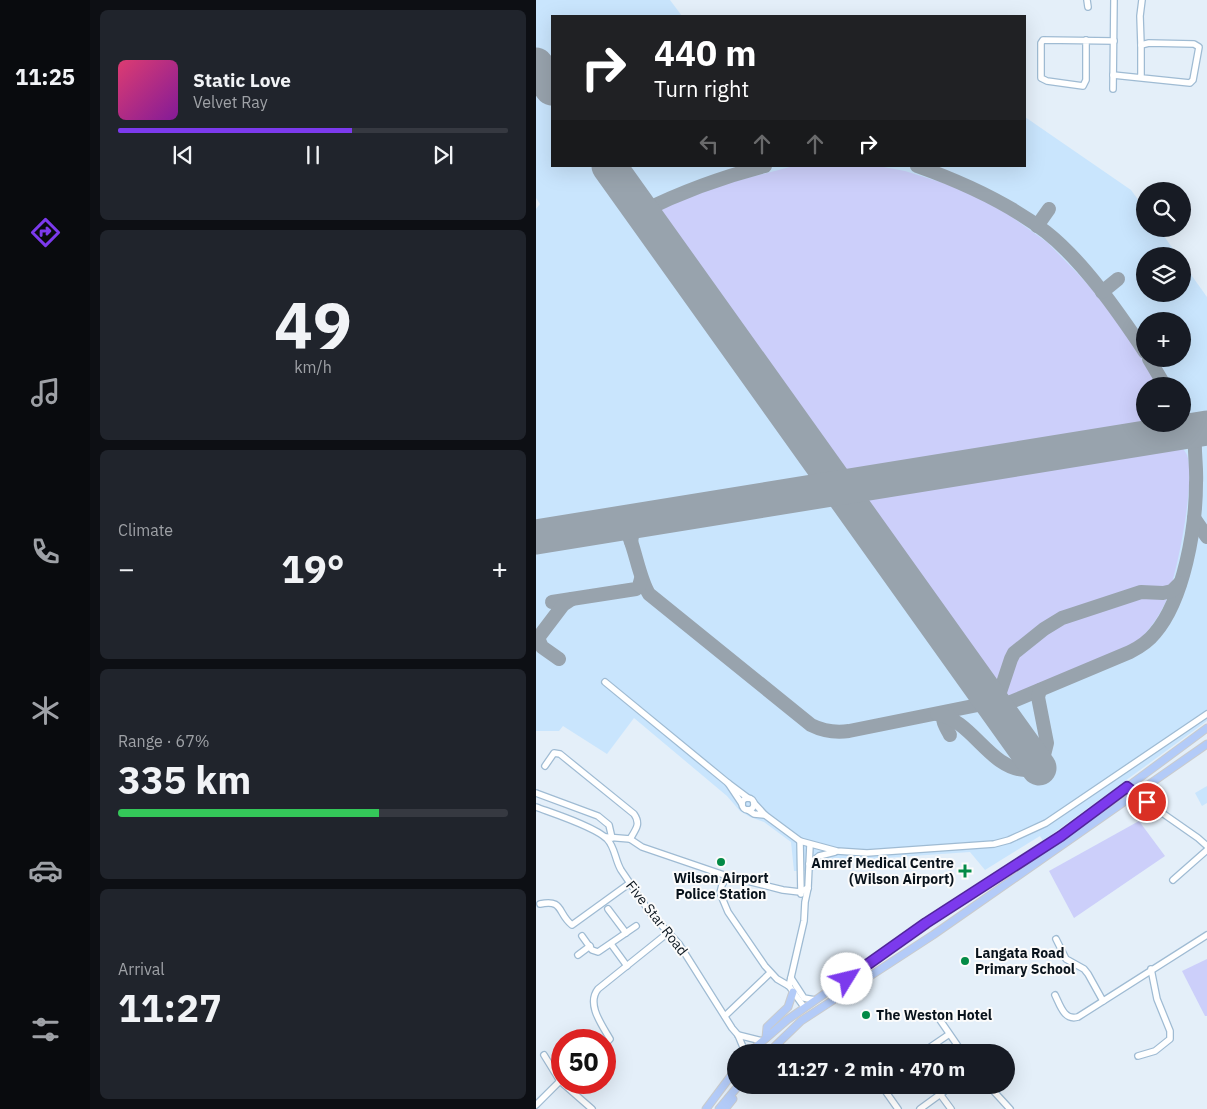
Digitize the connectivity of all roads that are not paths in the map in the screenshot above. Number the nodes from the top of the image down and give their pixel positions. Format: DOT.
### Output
graph roads {
  1 [pos="1114,0"];
  2 [pos="1142,0"];
  3 [pos="1086,40"];
  4 [pos="1114,41"];
  5 [pos="1141,45"];
  6 [pos="1113,75"];
  7 [pos="1141,77"];
  8 [pos="1113,89"];
  9 [pos="605,682"];
  10 [pos="1207,714"];
  11 [pos="1207,728"];
  12 [pos="1207,744"];
  13 [pos="545,766"];
  14 [pos="728,783"];
  15 [pos="1127,787"];
  16 [pos="536,793"];
  17 [pos="1135,794"];
  18 [pos="748,798"];
  19 [pos="754,803"];
  20 [pos="742,804"];
  21 [pos="536,807"];
  22 [pos="748,810"];
  23 [pos="765,815"];
  24 [pos="609,838"];
  25 [pos="630,839"];
  26 [pos="800,841"];
  27 [pos="810,845"];
  28 [pos="1207,846"];
  29 [pos="1207,850"];
  30 [pos="837,852"];
  31 [pos="809,864"];
  32 [pos="727,876"];
  33 [pos="1173,880"];
  34 [pos="630,883"];
  35 [pos="808,888"];
  36 [pos="800,892"];
  37 [pos="961,900"];
  38 [pos="805,902"];
  39 [pos="540,904"];
  40 [pos="608,909"];
  41 [pos="968,911"];
  42 [pos="926,923"];
  43 [pos="636,926"];
  44 [pos="668,932"];
  45 [pos="626,933"];
  46 [pos="933,935"];
  47 [pos="1207,935"];
  48 [pos="582,936"];
  49 [pos="1056,939"];
  50 [pos="611,944"];
  51 [pos="590,946"];
  52 [pos="578,955"];
  53 [pos="627,966"];
  54 [pos="1151,969"];
  55 [pos="770,973"];
  56 [pos="791,978"];
  57 [pos="791,989"];
  58 [pos="1055,995"];
  59 [pos="815,1000"];
  60 [pos="1103,1001"];
  61 [pos="804,1007"];
  62 [pos="725,1016"];
  63 [pos="940,1020"];
  64 [pos="605,1029"];
  65 [pos="948,1034"];
  66 [pos="738,1035"];
  67 [pos="764,1039"];
  68 [pos="742,1044"];
  69 [pos="759,1044"];
  70 [pos="778,1044"];
  71 [pos="934,1044"];
  72 [pos="956,1044"];
  73 [pos="544,1055"];
  74 [pos="1138,1056"];
  75 [pos="551,1065"];
  76 [pos="727,1082"];
  77 [pos="727,1085"];
  78 [pos="551,1090"];
  79 [pos="576,1094"];
  80 [pos="732,1094"];
  81 [pos="736,1094"];
  82 [pos="887,1094"];
  83 [pos="940,1094"];
  84 [pos="996,1094"];
  85 [pos="536,1105"];
  86 [pos="592,1109"];
  87 [pos="706,1109"];
  88 [pos="711,1109"];
  89 [pos="719,1109"];
  90 [pos="725,1109"];
  91 [pos="898,1109"];
  92 [pos="920,1109"];
  93 [pos="951,1109"];
  94 [pos="1010,1109"];
  1 -- 4 [label="street"];
  2 -- 5 [label="street"];
  3 -- 3 [label="street"];
  3 -- 4 [label="street"];
  4 -- 6 [label="street"];
  5 -- 7 [label="street"];
  5 -- 7 [label="street"];
  6 -- 7 [label="street"];
  6 -- 8 [label="street"];
  9 -- 14 [label="street"];
  10 -- 30 [label="street"];
  11 -- 15 [label="main road"];
  12 -- 17 [label="main road"];
  13 -- 25 [label="street"];
  14 -- 18 [label="street"];
  14 -- 20 [label="street"];
  15 -- 17 [label="street"];
  15 -- 37 [label="main road"];
  16 -- 24 [label="street, Five Star Road"];
  17 -- 28 [label="street"];
  17 -- 41 [label="main road"];
  18 -- 19 [label="street"];
  18 -- 20 [label="street"];
  19 -- 22 [label="street"];
  19 -- 23 [label="street"];
  20 -- 22 [label="street"];
  21 -- 24 [label="street"];
  22 -- 23 [label="street"];
  23 -- 26 [label="street"];
  24 -- 25 [label="street"];
  24 -- 34 [label="street, Five Star Road"];
  25 -- 32 [label="street"];
  26 -- 27 [label="street"];
  26 -- 36 [label="street"];
  27 -- 30 [label="street"];
  27 -- 31 [label="street"];
  29 -- 33 [label="street"];
  30 -- 31 [label="street"];
  31 -- 35 [label="street"];
  32 -- 36 [label="street"];
  32 -- 55 [label="street"];
  34 -- 39 [label="street"];
  34 -- 44 [label="street, Five Star Road"];
  35 -- 36 [label="street"];
  35 -- 38 [label="street"];
  36 -- 38 [label="street"];
  37 -- 41 [label="main road"];
  37 -- 42 [label="main road"];
  38 -- 56 [label="street"];
  40 -- 45 [label="street"];
  41 -- 46 [label="main road"];
  42 -- 46 [label="main road"];
  42 -- 59 [label="main road"];
  43 -- 45 [label="street"];
  44 -- 53 [label="street"];
  44 -- 62 [label="street, Five Star Road"];
  45 -- 50 [label="street"];
  46 -- 70 [label="main road"];
  47 -- 54 [label="street"];
  48 -- 51 [label="street"];
  49 -- 60 [label="street"];
  50 -- 51 [label="street"];
  50 -- 53 [label="street"];
  51 -- 52 [label="street"];
  53 -- 64 [label="street"];
  54 -- 60 [label="street"];
  54 -- 74 [label="street"];
  55 -- 57 [label="street"];
  55 -- 62 [label="street"];
  56 -- 57 [label="street"];
  56 -- 59 [label="street"];
  57 -- 61 [label="street"];
  57 -- 67 [label="main road"];
  58 -- 60 [label="street"];
  59 -- 61 [label="main road"];
  61 -- 67 [label="main road"];
  62 -- 66 [label="street, Five Star Road"];
  63 -- 65 [label="street"];
  65 -- 71 [label="street"];
  65 -- 72 [label="street"];
  66 -- 67 [label="street"];
  66 -- 68 [label="street, Five Star Road"];
  67 -- 69 [label="main road"];
  73 -- 75 [label="street"];
  76 -- 87 [label="main road"];
  77 -- 88 [label="main road"];
  78 -- 85 [label="street"];
  79 -- 86 [label="street"];
  80 -- 89 [label="main road"];
  81 -- 90 [label="main road"];
  82 -- 91 [label="street"];
  83 -- 92 [label="street"];
  83 -- 93 [label="street"];
  84 -- 94 [label="street"];
}
